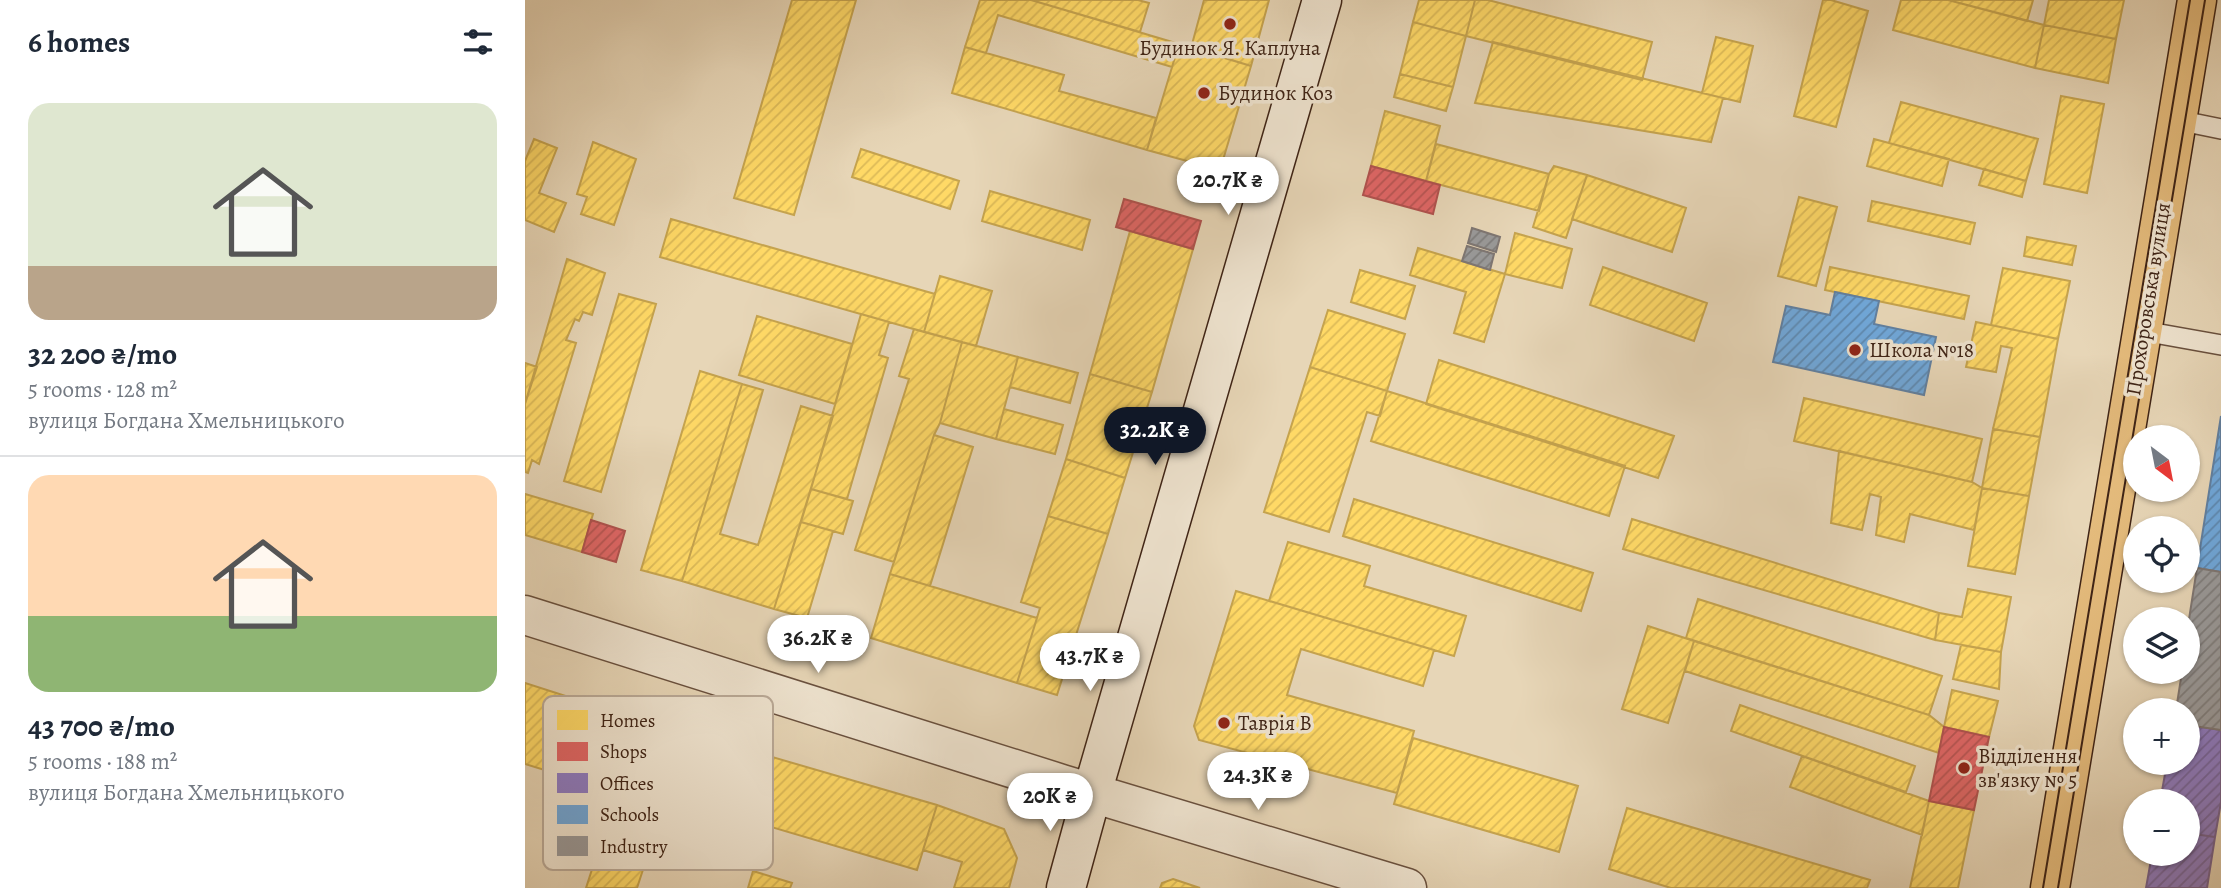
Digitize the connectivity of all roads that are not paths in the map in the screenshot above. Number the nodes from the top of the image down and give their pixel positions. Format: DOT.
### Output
graph roads {
  1 [pos="1322,0"];
  2 [pos="2197,0"];
  3 [pos="2177,120"];
  4 [pos="2221,130"];
  5 [pos="2143,331"];
  6 [pos="2221,345"];
  7 [pos="525,615"];
  8 [pos="1091,793"];
  9 [pos="1066,888"];
  10 [pos="1407,888"];
  11 [pos="2050,888"];
  1 -- 8 [label="main road"];
  2 -- 3 [label="main road, Прохоровська вулиця"];
  3 -- 4 [label="lane"];
  3 -- 5 [label="main road, Прохоровська вулиця"];
  5 -- 6 [label="lane"];
  5 -- 11 [label="main road, Прохоровська вулиця"];
  7 -- 8 [label="main road"];
  8 -- 9 [label="main road"];
  8 -- 10 [label="main road"];
}
